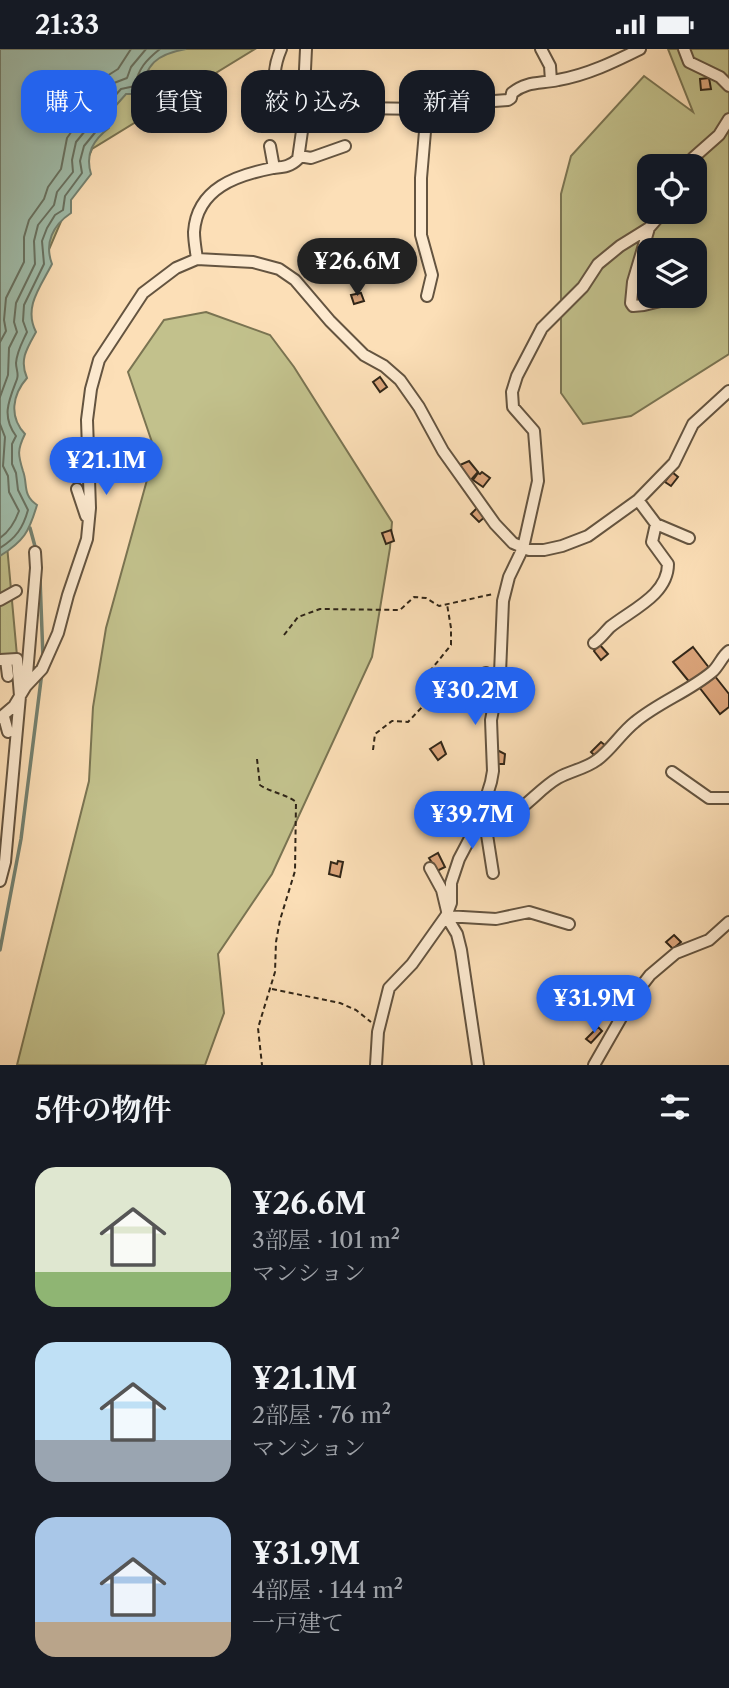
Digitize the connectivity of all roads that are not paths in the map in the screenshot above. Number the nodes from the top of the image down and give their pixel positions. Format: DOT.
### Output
graph roads {
  1 [pos="281,49"];
  2 [pos="306,49"];
  3 [pos="541,49"];
  4 [pos="640,49"];
  5 [pos="684,49"];
  6 [pos="276,70"];
  7 [pos="305,70"];
  8 [pos="551,81"];
  9 [pos="729,86"];
  10 [pos="495,101"];
  11 [pos="729,119"];
  12 [pos="303,133"];
  13 [pos="427,133"];
  14 [pos="270,146"];
  15 [pos="345,146"];
  16 [pos="697,154"];
  17 [pos="299,156"];
  18 [pos="274,168"];
  19 [pos="652,224"];
  20 [pos="649,228"];
  21 [pos="646,238"];
  22 [pos="197,260"];
  23 [pos="637,268"];
  24 [pos="427,296"];
  25 [pos="637,306"];
  26 [pos="729,391"];
  27 [pos="77,489"];
  28 [pos="638,500"];
  29 [pos="89,524"];
  30 [pos="656,524"];
  31 [pos="689,538"];
  32 [pos="523,548"];
  33 [pos="35,552"];
  34 [pos="16,591"];
  35 [pos="0,600"];
  36 [pos="594,643"];
  37 [pos="729,651"];
  38 [pos="3,660"];
  39 [pos="486,673"];
  40 [pos="8,675"];
  41 [pos="23,691"];
  42 [pos="497,693"];
  43 [pos="2,717"];
  44 [pos="8,732"];
  45 [pos="672,772"];
  46 [pos="729,798"];
  47 [pos="482,821"];
  48 [pos="430,868"];
  49 [pos="493,873"];
  50 [pos="0,881"];
  51 [pos="447,914"];
  52 [pos="729,922"];
  53 [pos="569,924"];
  54 [pos="376,1065"];
  55 [pos="478,1065"];
  56 [pos="594,1065"];
  1 -- 6 [label="street"];
  2 -- 7 [label="street"];
  3 -- 8 [label="street"];
  4 -- 8 [label="street"];
  5 -- 9 [label="street"];
  8 -- 10 [label="street"];
  11 -- 16 [label="street"];
  12 -- 17 [label="street"];
  13 -- 24 [label="street"];
  14 -- 18 [label="street"];
  15 -- 17 [label="street"];
  17 -- 18 [label="street"];
  18 -- 22 [label="street"];
  19 -- 20 [label="street"];
  20 -- 21 [label="street"];
  20 -- 32 [label="street"];
  22 -- 29 [label="street"];
  22 -- 32 [label="street"];
  23 -- 25 [label="street"];
  26 -- 28 [label="street"];
  27 -- 29 [label="street"];
  28 -- 30 [label="street"];
  28 -- 32 [label="street"];
  29 -- 41 [label="street"];
  30 -- 31 [label="street"];
  30 -- 36 [label="street"];
  32 -- 42 [label="street"];
  33 -- 41 [label="street"];
  34 -- 35 [label="street"];
  37 -- 47 [label="street"];
  38 -- 40 [label="street"];
  38 -- 41 [label="street"];
  39 -- 42 [label="street"];
  41 -- 43 [label="street"];
  41 -- 50 [label="street"];
  42 -- 47 [label="street"];
  43 -- 44 [label="street"];
  45 -- 46 [label="street"];
  47 -- 49 [label="street"];
  47 -- 51 [label="street"];
  48 -- 51 [label="street"];
  51 -- 53 [label="street"];
  51 -- 54 [label="street"];
  51 -- 55 [label="street"];
  52 -- 56 [label="street"];
}
